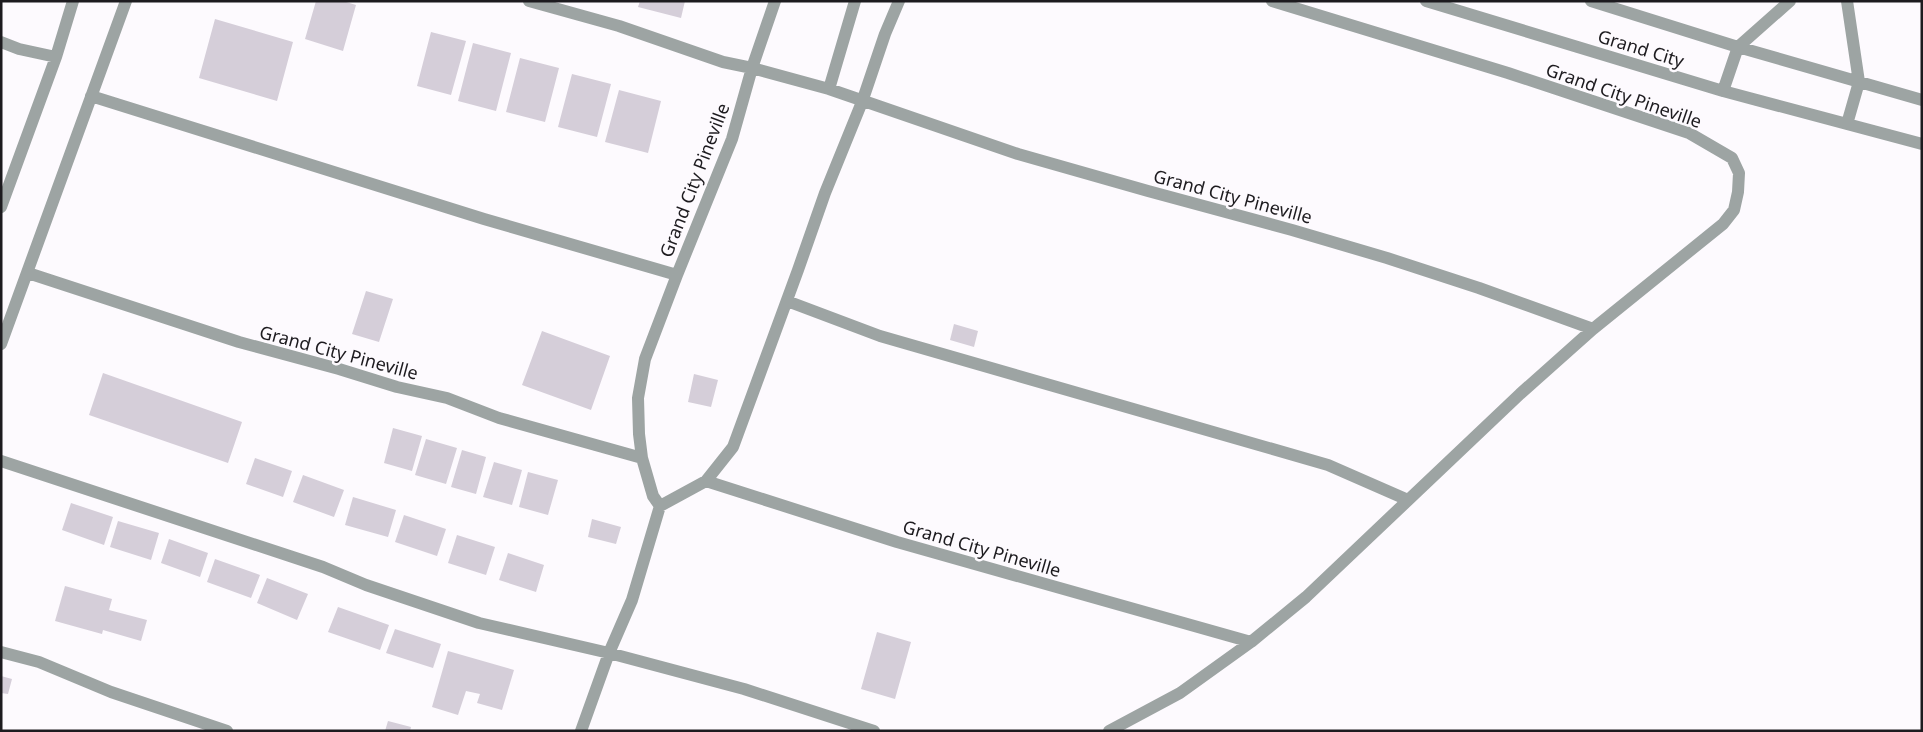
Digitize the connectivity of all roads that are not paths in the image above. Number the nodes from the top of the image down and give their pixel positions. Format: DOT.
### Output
graph roads {
  1 [pos="73,1"];
  2 [pos="126,1"];
  3 [pos="529,1"];
  4 [pos="775,1"];
  5 [pos="856,1"];
  6 [pos="899,1"];
  7 [pos="1272,1"];
  8 [pos="1426,1"];
  9 [pos="1591,1"];
  10 [pos="1790,1"];
  11 [pos="1847,1"];
  12 [pos="1,42"];
  13 [pos="1738,47"];
  14 [pos="56,57"];
  15 [pos="752,68"];
  16 [pos="1859,82"];
  17 [pos="828,89"];
  18 [pos="1723,91"];
  19 [pos="91,96"];
  20 [pos="1922,100"];
  21 [pos="862,102"];
  22 [pos="1847,124"];
  23 [pos="1922,144"];
  24 [pos="1,207"];
  25 [pos="28,273"];
  26 [pos="677,275"];
  27 [pos="787,301"];
  28 [pos="1593,329"];
  29 [pos="1,344"];
  30 [pos="642,458"];
  31 [pos="1,461"];
  32 [pos="706,481"];
  33 [pos="1408,500"];
  34 [pos="660,506"];
  35 [pos="1251,642"];
  36 [pos="1,652"];
  37 [pos="609,653"];
  38 [pos="228,731"];
  39 [pos="581,731"];
  40 [pos="874,731"];
  41 [pos="1109,731"];
  1 -- 14 [label="street"];
  2 -- 19 [label="street"];
  3 -- 15 [label="street, Grand City Pineville"];
  4 -- 15 [label="street, Grand City Pineville"];
  5 -- 17 [label="street"];
  6 -- 21 [label="street"];
  7 -- 28 [label="street, Grand City Pineville"];
  8 -- 18 [label="street, Grand City"];
  9 -- 13 [label="street, Grand City"];
  10 -- 13 [label="street"];
  11 -- 16 [label="street"];
  12 -- 14 [label="street"];
  13 -- 16 [label="street, Grand City"];
  13 -- 18 [label="street"];
  14 -- 24 [label="street"];
  15 -- 17 [label="street, Grand City Pineville"];
  15 -- 26 [label="street, Grand City Pineville"];
  16 -- 20 [label="street, Grand City"];
  16 -- 22 [label="street"];
  17 -- 21 [label="street, Grand City Pineville"];
  18 -- 22 [label="street, Grand City"];
  19 -- 25 [label="street"];
  19 -- 26 [label="street, Grand City Pineville"];
  21 -- 27 [label="street"];
  21 -- 28 [label="street, Grand City Pineville"];
  22 -- 23 [label="street, Grand City"];
  25 -- 29 [label="street"];
  25 -- 30 [label="street, Grand City Pineville"];
  26 -- 30 [label="street, Grand City Pineville"];
  27 -- 32 [label="street"];
  27 -- 33 [label="street"];
  28 -- 33 [label="street, Grand City Pineville"];
  30 -- 34 [label="street, Grand City Pineville"];
  31 -- 37 [label="street"];
  32 -- 34 [label="street"];
  32 -- 35 [label="street, Grand City Pineville"];
  33 -- 35 [label="street, Grand City Pineville"];
  34 -- 37 [label="street"];
  35 -- 41 [label="street, Grand City Pineville"];
  36 -- 38 [label="street"];
  37 -- 39 [label="street"];
  37 -- 40 [label="street"];
}
